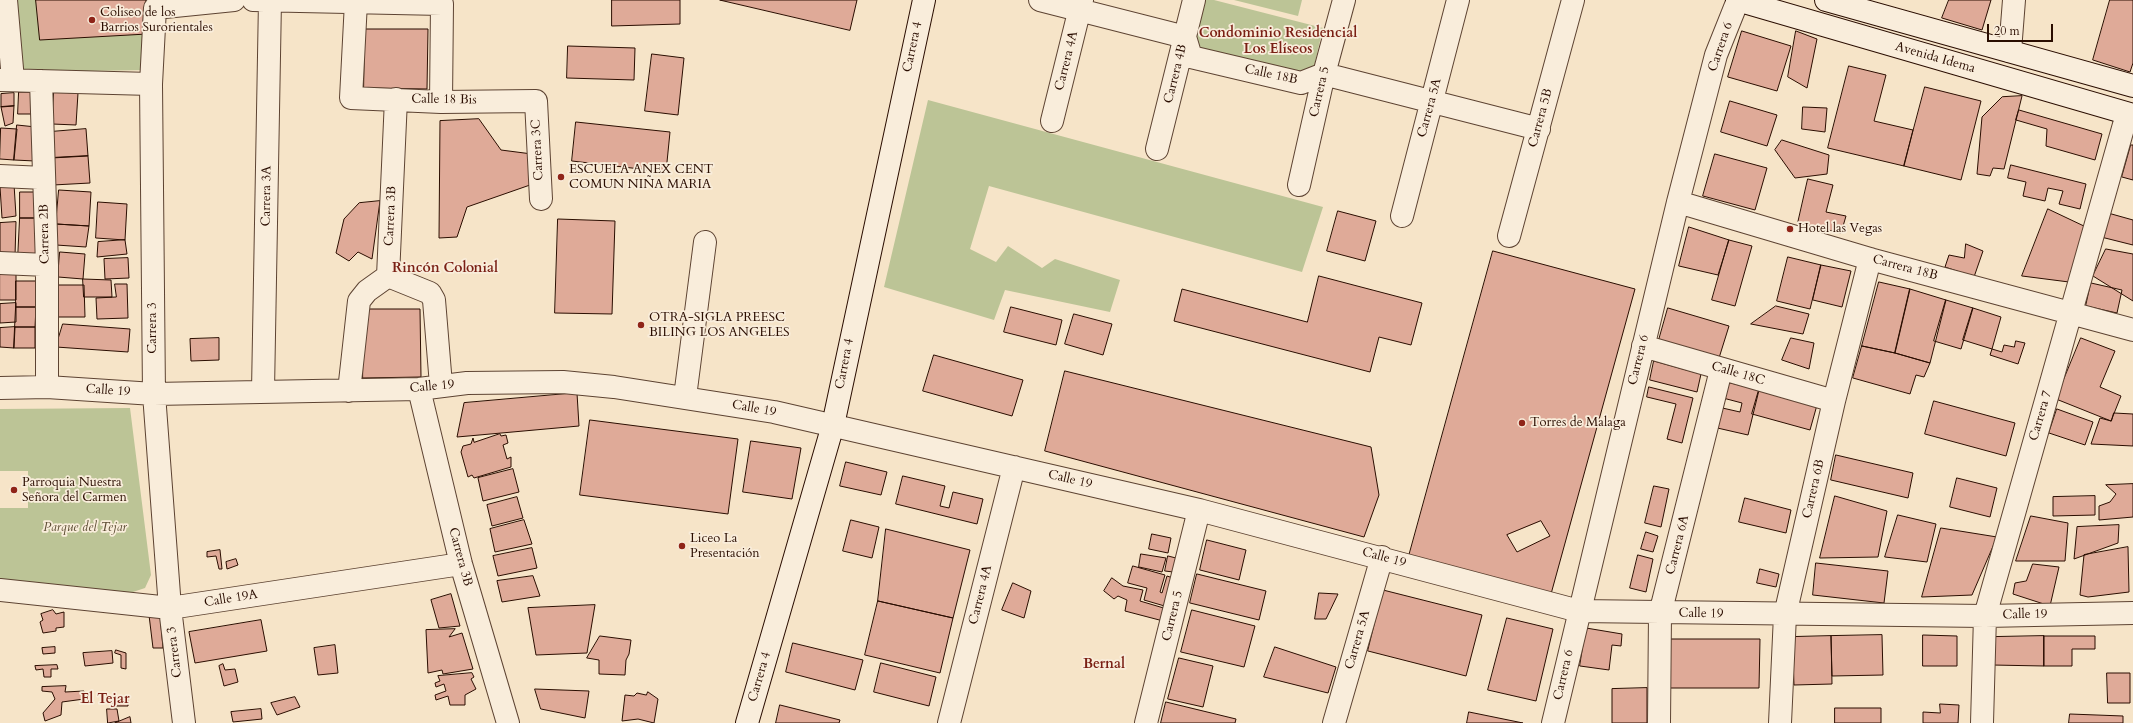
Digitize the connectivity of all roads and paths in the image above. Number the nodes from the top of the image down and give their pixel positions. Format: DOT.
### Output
graph roads {
  1 [pos="6,0"];
  2 [pos="234,0"];
  3 [pos="253,0"];
  4 [pos="270,0"];
  5 [pos="924,0"];
  6 [pos="1040,0"];
  7 [pos="1194,0"];
  8 [pos="1344,0"];
  9 [pos="1458,0"];
  10 [pos="1573,0"];
  11 [pos="1737,0"];
  12 [pos="1826,0"];
  13 [pos="2014,0"];
  14 [pos="356,2"];
  15 [pos="1080,5"];
  16 [pos="1185,37"];
  17 [pos="2010,51"];
  18 [pos="1324,74"];
  19 [pos="6,80"];
  20 [pos="41,80"];
  21 [pos="152,84"];
  22 [pos="2133,86"];
  23 [pos="396,99"];
  24 [pos="536,101"];
  25 [pos="1432,101"];
  26 [pos="441,102"];
  27 [pos="2130,114"];
  28 [pos="1052,121"];
  29 [pos="1538,129"];
  30 [pos="1157,149"];
  31 [pos="0,176"];
  32 [pos="44,178"];
  33 [pos="1299,185"];
  34 [pos="540,199"];
  35 [pos="1678,202"];
  36 [pos="1402,216"];
  37 [pos="1509,236"];
  38 [pos="705,242"];
  39 [pos="1870,258"];
  40 [pos="0,263"];
  41 [pos="47,265"];
  42 [pos="388,276"];
  43 [pos="2070,313"];
  44 [pos="2133,330"];
  45 [pos="1643,346"];
  46 [pos="1721,370"];
  47 [pos="440,385"];
  48 [pos="47,387"];
  49 [pos="0,388"];
  50 [pos="419,389"];
  51 [pos="263,391"];
  52 [pos="349,391"];
  53 [pos="154,394"];
  54 [pos="685,397"];
  55 [pos="1834,401"];
  56 [pos="833,425"];
  57 [pos="1014,467"];
  58 [pos="1200,510"];
  59 [pos="1382,557"];
  60 [pos="461,564"];
  61 [pos="0,590"];
  62 [pos="170,608"];
  63 [pos="1579,611"];
  64 [pos="2133,613"];
  65 [pos="1660,614"];
  66 [pos="1785,615"];
  67 [pos="1985,616"];
  68 [pos="184,723"];
  69 [pos="508,723"];
  70 [pos="747,723"];
  71 [pos="949,723"];
  72 [pos="1146,723"];
  73 [pos="1336,723"];
  74 [pos="1553,723"];
  75 [pos="1659,723"];
  76 [pos="1780,723"];
  77 [pos="1982,723"];
  1 -- 19 [label="street"];
  2 -- 21 [label="street, Carrera 3"];
  3 -- 4 [label="street"];
  4 -- 14 [label="street"];
  4 -- 51 [label="street, Carrera 3A"];
  5 -- 56 [label="street, Carrera 4"];
  6 -- 15 [label="street"];
  7 -- 16 [label="street, Carrera 4B"];
  8 -- 18 [label="street, Carrera 5"];
  9 -- 25 [label="street, Carrera 5A"];
  10 -- 29 [label="street, Carrera 5B"];
  11 -- 27 [label="street, Avenida Idema"];
  11 -- 35 [label="street, Carrera 6"];
  12 -- 17 [label="street, Avenida Idema"];
  13 -- 17 [label="street"];
  14 -- 23 [label="street, Calle 18 Bis"];
  14 -- 26 [label="street"];
  15 -- 16 [label="street"];
  15 -- 28 [label="street, Carrera 4A"];
  16 -- 18 [label="street, Calle 18B"];
  16 -- 30 [label="street, Carrera 4B"];
  17 -- 22 [label="street, Avenida Idema"];
  18 -- 25 [label="street"];
  18 -- 33 [label="street, Carrera 5"];
  19 -- 20 [label="street"];
  20 -- 21 [label="street"];
  20 -- 32 [label="street, Carrera 2B"];
  21 -- 53 [label="street, Carrera 3"];
  23 -- 26 [label="street, Calle 18 Bis"];
  23 -- 42 [label="street, Carrera 3B"];
  24 -- 26 [label="street, Calle 18 Bis"];
  24 -- 34 [label="street, Carrera 3C"];
  25 -- 29 [label="street"];
  25 -- 36 [label="street, Carrera 5A"];
  27 -- 43 [label="street, Carrera 7"];
  29 -- 37 [label="street, Carrera 5B"];
  31 -- 32 [label="street"];
  32 -- 41 [label="street, Carrera 2B"];
  35 -- 39 [label="street, Carrera 18B"];
  35 -- 45 [label="street, Carrera 6"];
  38 -- 54 [label="street"];
  39 -- 43 [label="street, Carrera 18B"];
  39 -- 55 [label="street, Carrera 6B"];
  40 -- 41 [label="street"];
  41 -- 48 [label="street, Carrera 2B"];
  42 -- 47 [label="street"];
  42 -- 52 [label="street"];
  43 -- 44 [label="street, Carrera 18B"];
  43 -- 67 [label="street, Carrera 7"];
  45 -- 46 [label="street, Calle 18C"];
  45 -- 63 [label="street, Carrera 6"];
  46 -- 55 [label="street, Calle 18C"];
  46 -- 65 [label="street, Carrera 6A"];
  47 -- 50 [label="street, Calle 19"];
  47 -- 54 [label="street, Calle 19"];
  48 -- 49 [label="street, Calle 19"];
  48 -- 53 [label="street, Calle 19"];
  50 -- 52 [label="street, Calle 19"];
  50 -- 60 [label="street, Carrera 3B"];
  51 -- 52 [label="street, Calle 19"];
  51 -- 53 [label="street, Calle 19"];
  53 -- 62 [label="street, Carrera 3"];
  54 -- 56 [label="street, Calle 19"];
  55 -- 66 [label="street, Carrera 6B"];
  56 -- 57 [label="street, Calle 19"];
  56 -- 70 [label="street, Carrera 4"];
  57 -- 58 [label="street, Calle 19"];
  57 -- 71 [label="street, Carrera 4A"];
  58 -- 59 [label="street, Calle 19"];
  58 -- 72 [label="street, Carrera 5"];
  59 -- 63 [label="street, Calle 19"];
  59 -- 73 [label="street, Carrera 5A"];
  60 -- 62 [label="street, Calle 19A"];
  60 -- 69 [label="street, Carrera 3B"];
  61 -- 62 [label="street, Calle 19A"];
  62 -- 68 [label="street, Carrera 3"];
  63 -- 65 [label="street, Calle 19"];
  63 -- 74 [label="street, Carrera 6"];
  64 -- 67 [label="street, Calle 19"];
  65 -- 66 [label="street, Calle 19"];
  65 -- 75 [label="street, Carrera 6A"];
  66 -- 67 [label="street, Calle 19"];
  66 -- 76 [label="street, Carrera 6B"];
  67 -- 77 [label="street, Carrera 7"];
}
